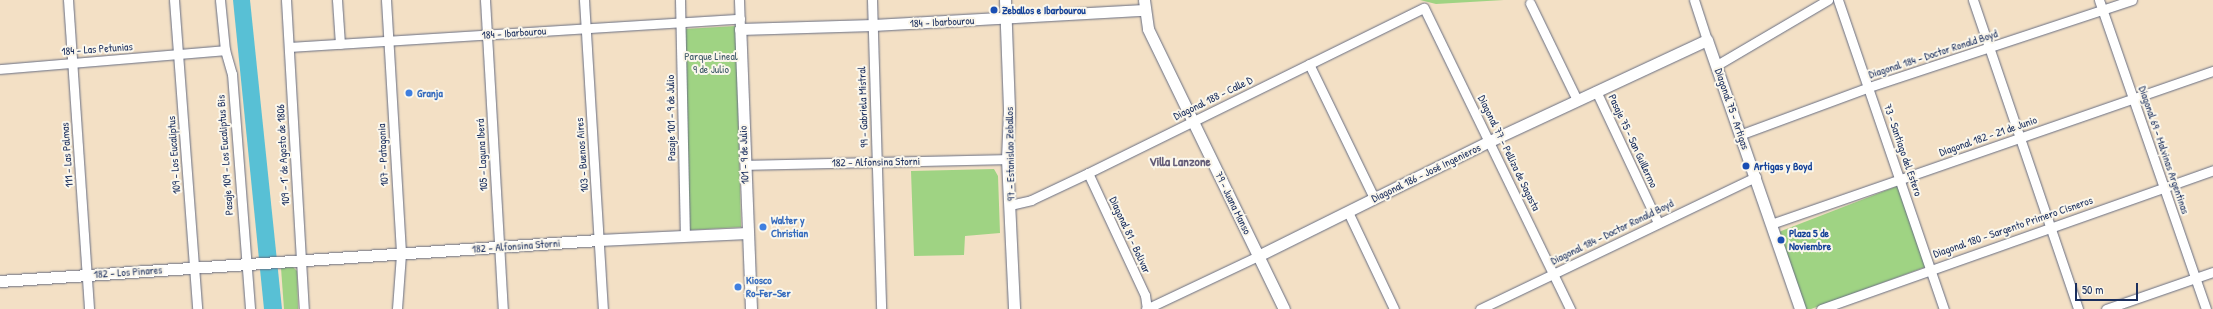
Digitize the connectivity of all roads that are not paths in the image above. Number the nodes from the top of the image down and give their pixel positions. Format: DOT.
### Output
graph roads {
  1 [pos="68,0"];
  2 [pos="174,0"];
  3 [pos="220,0"];
  4 [pos="286,0"];
  5 [pos="337,0"];
  6 [pos="386,0"];
  7 [pos="485,0"];
  8 [pos="584,0"];
  9 [pos="680,0"];
  10 [pos="739,0"];
  11 [pos="872,0"];
  12 [pos="1005,0"];
  13 [pos="1694,0"];
  14 [pos="1828,0"];
  15 [pos="1838,0"];
  16 [pos="1973,0"];
  17 [pos="2099,0"];
  18 [pos="2132,0"];
  19 [pos="1530,3"];
  20 [pos="1144,5"];
  21 [pos="1424,8"];
  22 [pos="2102,10"];
  23 [pos="1006,18"];
  24 [pos="681,23"];
  25 [pos="740,24"];
  26 [pos="873,25"];
  27 [pos="586,28"];
  28 [pos="487,35"];
  29 [pos="1707,40"];
  30 [pos="388,42"];
  31 [pos="340,44"];
  32 [pos="289,47"];
  33 [pos="1989,49"];
  34 [pos="225,50"];
  35 [pos="178,55"];
  36 [pos="74,63"];
  37 [pos="1309,64"];
  38 [pos="1717,65"];
  39 [pos="0,69"];
  40 [pos="2213,71"];
  41 [pos="1868,87"];
  42 [pos="1596,91"];
  43 [pos="2134,99"];
  44 [pos="1577,100"];
  45 [pos="1193,121"];
  46 [pos="1742,134"];
  47 [pos="2020,138"];
  48 [pos="1490,141"];
  49 [pos="1008,159"];
  50 [pos="877,162"];
  51 [pos="745,165"];
  52 [pos="2213,170"];
  53 [pos="1088,173"];
  54 [pos="1756,177"];
  55 [pos="1900,178"];
  56 [pos="2165,186"];
  57 [pos="1374,198"];
  58 [pos="1010,205"];
  59 [pos="1348,212"];
  60 [pos="1658,223"];
  61 [pos="1771,224"];
  62 [pos="2050,227"];
  63 [pos="747,233"];
  64 [pos="685,236"];
  65 [pos="599,240"];
  66 [pos="500,247"];
  67 [pos="401,254"];
  68 [pos="1258,256"];
  69 [pos="302,261"];
  70 [pos="257,263"];
  71 [pos="245,264"];
  72 [pos="194,268"];
  73 [pos="1932,268"];
  74 [pos="2213,272"];
  75 [pos="1553,274"];
  76 [pos="87,275"];
  77 [pos="2195,278"];
  78 [pos="0,281"];
  79 [pos="89,309"];
  80 [pos="197,309"];
  81 [pos="250,309"];
  82 [pos="304,309"];
  83 [pos="397,309"];
  84 [pos="503,309"];
  85 [pos="604,309"];
  86 [pos="751,309"];
  87 [pos="881,309"];
  88 [pos="1014,309"];
  89 [pos="1147,309"];
  90 [pos="1284,309"];
  91 [pos="1394,309"];
  92 [pos="1480,309"];
  93 [pos="1570,309"];
  94 [pos="1800,309"];
  95 [pos="1821,309"];
  96 [pos="1944,309"];
  97 [pos="2078,309"];
  98 [pos="2106,309"];
  99 [pos="2206,309"];
  1 -- 36 [label="street, 111 - Las Palmas"];
  2 -- 35 [label="street, 109 - Los Eucaliptus"];
  3 -- 34 [label="street, Pasaje 109 - Los Eucaliptus Bis"];
  4 -- 32 [label="street, 109 - 1° de Agosto de 1806"];
  5 -- 31 [label="street"];
  6 -- 30 [label="street, 107 - Patagonia"];
  7 -- 28 [label="street, 105 - Laguna Iberá"];
  8 -- 27 [label="street, 103 - Buenos Aires"];
  9 -- 24 [label="street, Pasaje 101 - 9 de Julio"];
  10 -- 25 [label="street, 101 - 9 de Julio"];
  11 -- 26 [label="street, 99 - Gabriela Mistral"];
  12 -- 23 [label="street, 97 - Estanislao Zeballos"];
  13 -- 29 [label="street, Diagonal 75 - Artigas"];
  14 -- 38 [label="street"];
  15 -- 41 [label="street, 73 - Santiago del Estero"];
  16 -- 33 [label="street"];
  17 -- 22 [label="street, Diagonal 69 - Malvinas Argentinas"];
  18 -- 22 [label="street, Diagonal 184 - Doctor Ronald Boyd"];
  19 -- 44 [label="street"];
  20 -- 23 [label="street, 184 - Ibarbourou"];
  20 -- 45 [label="street, 79 - Juana Manso"];
  21 -- 37 [label="street, Diagonal 188 - Calle D"];
  21 -- 48 [label="street, Diagonal 77 - Pelliza de Sagasta"];
  22 -- 33 [label="street, Diagonal 184 - Doctor Ronald Boyd"];
  22 -- 43 [label="street, Diagonal 69 - Malvinas Argentinas"];
  23 -- 26 [label="street, 184 - Ibarbourou"];
  23 -- 49 [label="street, 97 - Estanislao Zeballos"];
  24 -- 25 [label="street, 184 - Ibarbourou"];
  24 -- 27 [label="street, 184 - Ibarbourou"];
  24 -- 64 [label="street, Pasaje 101 - 9 de Julio"];
  25 -- 26 [label="street, 184 - Ibarbourou"];
  25 -- 51 [label="street, 101 - 9 de Julio"];
  26 -- 50 [label="street, 99 - Gabriela Mistral"];
  27 -- 28 [label="street, 184 - Ibarbourou"];
  27 -- 65 [label="street, 103 - Buenos Aires"];
  28 -- 30 [label="street, 184 - Ibarbourou"];
  28 -- 66 [label="street, 105 - Laguna Iberá"];
  29 -- 38 [label="street, Diagonal 75 - Artigas"];
  29 -- 42 [label="street, Diagonal 186 - José Ingenieros"];
  30 -- 31 [label="street, 184 - Ibarbourou"];
  30 -- 67 [label="street, 107 - Patagonia"];
  31 -- 32 [label="street, 184 - Ibarbourou"];
  32 -- 69 [label="street, 109 - 1° de Agosto de 1806"];
  33 -- 41 [label="street, Diagonal 184 - Doctor Ronald Boyd"];
  33 -- 47 [label="street"];
  34 -- 35 [label="street, 184 - Las Petunias"];
  34 -- 71 [label="street, Pasaje 109 - Los Eucaliptus Bis"];
  35 -- 36 [label="street, 184 - Las Petunias"];
  35 -- 72 [label="street, 109 - Los Eucaliptus"];
  36 -- 39 [label="street, 184 - Las Petunias"];
  36 -- 76 [label="street, 111 - Las Palmas"];
  37 -- 45 [label="street, Diagonal 188 - Calle D"];
  37 -- 57 [label="street"];
  38 -- 46 [label="street, Diagonal 75 - Artigas"];
  40 -- 43 [label="street, Diagonal 182 - 21 de Junio"];
  41 -- 46 [label="street, Diagonal 184 - Doctor Ronald Boyd"];
  41 -- 55 [label="street, 73 - Santiago del Estero"];
  42 -- 44 [label="street, Diagonal 186 - José Ingenieros"];
  42 -- 60 [label="street, Pasaje 75 - San Guillermo"];
  43 -- 47 [label="street, Diagonal 182 - 21 de Junio"];
  43 -- 56 [label="street, Diagonal 69 - Malvinas Argentinas"];
  44 -- 48 [label="street, Diagonal 186 - José Ingenieros"];
  45 -- 53 [label="street, Diagonal 188 - Calle D"];
  45 -- 68 [label="street, 79 - Juana Manso"];
  46 -- 54 [label="street, Diagonal 75 - Artigas"];
  47 -- 55 [label="street, Diagonal 182 - 21 de Junio"];
  47 -- 62 [label="street"];
  48 -- 57 [label="street, Diagonal 186 - José Ingenieros"];
  48 -- 75 [label="street, Diagonal 77 - Pelliza de Sagasta"];
  49 -- 50 [label="street, 182 - Alfonsina Storni"];
  49 -- 58 [label="street, 97 - Estanislao Zeballos"];
  50 -- 51 [label="street, 182 - Alfonsina Storni"];
  50 -- 87 [label="street, 99 - Gabriela Mistral"];
  51 -- 63 [label="street, 101 - 9 de Julio"];
  52 -- 56 [label="street, Diagonal 180 - Sargento Primero Cisneros"];
  53 -- 58 [label="street, Diagonal 188 - Calle D"];
  53 -- 89 [label="street, Diagonal 81 - Bolivar"];
  54 -- 60 [label="street, Diagonal 184 - Doctor Ronald Boyd"];
  54 -- 61 [label="street, Diagonal 75 - Artigas"];
  55 -- 61 [label="street, Diagonal 182 - 21 de Junio"];
  55 -- 73 [label="street, 73 - Santiago del Estero"];
  56 -- 62 [label="street, Diagonal 180 - Sargento Primero Cisneros"];
  56 -- 77 [label="street, Diagonal 69 - Malvinas Argentinas"];
  57 -- 59 [label="street, Diagonal 186 - José Ingenieros"];
  58 -- 88 [label="street, 97 - Estanislao Zeballos"];
  59 -- 68 [label="street, Diagonal 186 - José Ingenieros"];
  59 -- 91 [label="street"];
  60 -- 75 [label="street, Diagonal 184 - Doctor Ronald Boyd"];
  61 -- 94 [label="street, Diagonal 75 - Artigas"];
  62 -- 73 [label="street, Diagonal 180 - Sargento Primero Cisneros"];
  62 -- 97 [label="street"];
  63 -- 64 [label="street, 182 - Alfonsina Storni"];
  63 -- 86 [label="street, 101 - 9 de Julio"];
  64 -- 65 [label="street, 182 - Alfonsina Storni"];
  65 -- 66 [label="street, 182 - Alfonsina Storni"];
  65 -- 85 [label="street, 103 - Buenos Aires"];
  66 -- 67 [label="street, 182 - Alfonsina Storni"];
  66 -- 84 [label="street, 105 - Laguna Iberá"];
  67 -- 69 [label="street, 182 - Alfonsina Storni"];
  67 -- 83 [label="street, 107 - Patagonia"];
  68 -- 89 [label="street, Diagonal 186 - José Ingenieros"];
  68 -- 90 [label="street, 79 - Juana Manso"];
  69 -- 70 [label="street, 182 - Alfonsina Storni"];
  69 -- 82 [label="street, 109 - 1° de Agosto de 1806"];
  70 -- 71 [label="street, 182 - Los Pinares"];
  71 -- 72 [label="street, 182 - Los Pinares"];
  71 -- 81 [label="street, Pasaje 109 - Los Eucaliptus Bis"];
  72 -- 76 [label="street, 182 - Los Pinares"];
  72 -- 80 [label="street, 109 - Los Eucaliptus"];
  73 -- 95 [label="street, Diagonal 180 - Sargento Primero Cisneros"];
  73 -- 96 [label="street, 73 - Santiago del Estero"];
  74 -- 77 [label="street"];
  75 -- 92 [label="street, Diagonal 184 - Doctor Ronald Boyd"];
  75 -- 93 [label="street, Diagonal 77 - Pelliza de Sagasta"];
  76 -- 78 [label="street, 182 - Los Pinares"];
  76 -- 79 [label="street, 111 - Las Palmas"];
  77 -- 98 [label="street"];
  77 -- 99 [label="street, Diagonal 69 - Malvinas Argentinas"];
}
